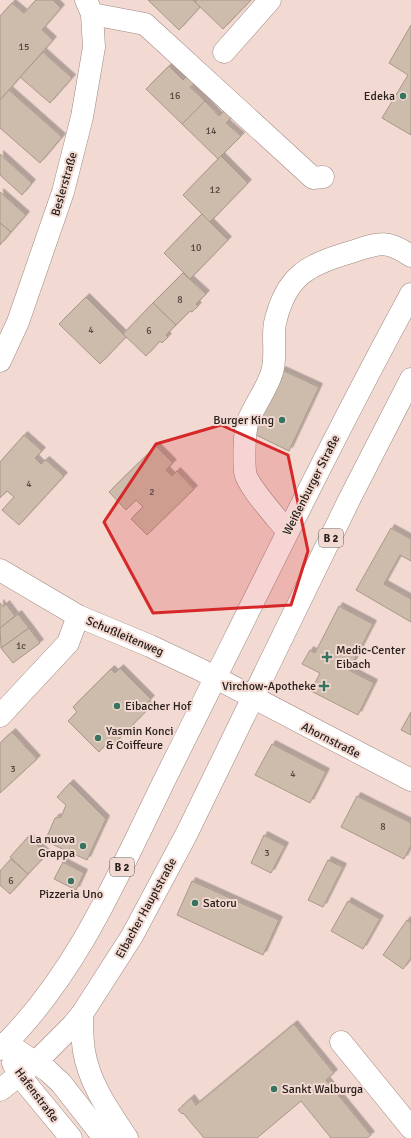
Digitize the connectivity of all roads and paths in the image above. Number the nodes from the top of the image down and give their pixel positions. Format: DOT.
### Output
graph roads {
  1 [pos="270,0"];
  2 [pos="89,7"];
  3 [pos="224,52"];
  4 [pos="323,177"];
  5 [pos="411,256"];
  6 [pos="411,294"];
  7 [pos="0,361"];
  8 [pos="411,379"];
  9 [pos="287,531"];
  10 [pos="0,570"];
  11 [pos="78,616"];
  12 [pos="215,678"];
  13 [pos="252,698"];
  14 [pos="0,716"];
  15 [pos="411,780"];
  16 [pos="82,1014"];
  17 [pos="341,1042"];
  18 [pos="3,1046"];
  19 [pos="28,1069"];
  20 [pos="0,1090"];
  21 [pos="411,1128"];
  22 [pos="95,1136"];
  23 [pos="71,1138"];
  24 [pos="127,1138"];
  1 -- 3 [label="main road"];
  2 -- 4 [label="main road"];
  2 -- 7 [label="main road, Beslerstraße"];
  5 -- 9 [label="main road"];
  6 -- 9 [label="main road, Weißenburger Straße / B 2"];
  8 -- 13 [label="main road, B 2"];
  9 -- 12 [label="main road, Weißenburger Straße / B 2"];
  10 -- 11 [label="main road, Schußleitenweg"];
  11 -- 12 [label="main road, Schußleitenweg"];
  11 -- 14 [label="main road"];
  12 -- 13 [label="main road, Schußleitenweg"];
  12 -- 18 [label="main road, B 2"];
  13 -- 15 [label="main road, Ahornstraße"];
  13 -- 16 [label="main road, Eibacher Hauptstraße / B 2"];
  16 -- 19 [label="main road, Eibacher Hauptstraße / B 2"];
  16 -- 24 [label="main road"];
  17 -- 21 [label="main road"];
  18 -- 19 [label="main road, Hafenstraße"];
  19 -- 20 [label="main road, Eibacher Hauptstraße / B 2"];
  19 -- 22 [label="main road, Hafenstraße"];
  19 -- 23 [label="main road, Hafenstraße"];
}
